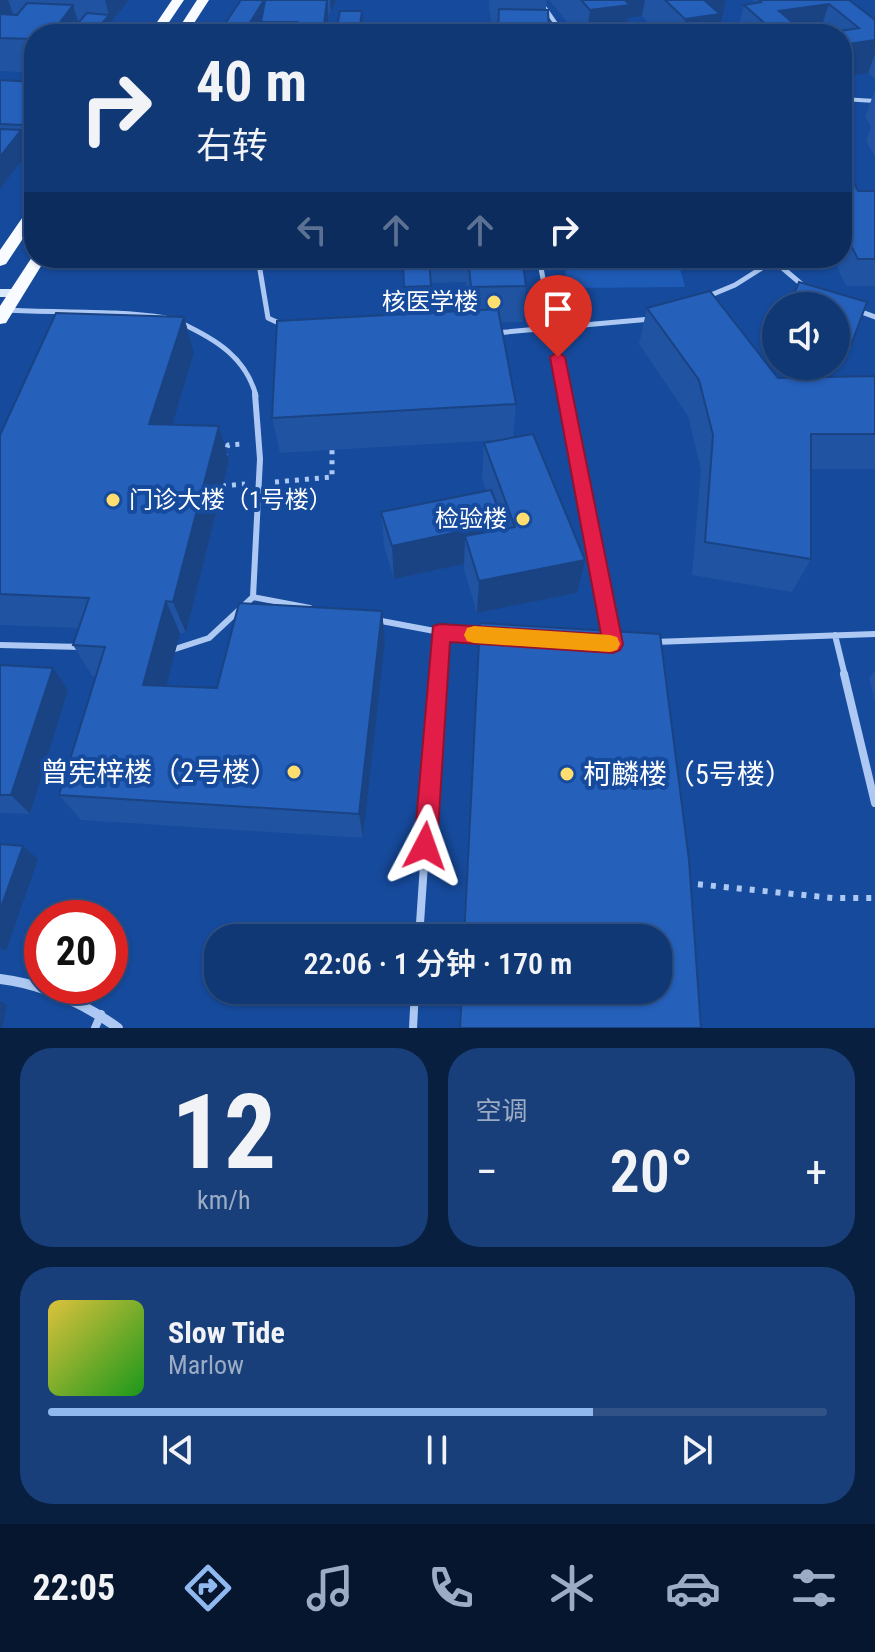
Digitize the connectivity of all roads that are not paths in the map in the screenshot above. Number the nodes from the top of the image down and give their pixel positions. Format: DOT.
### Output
graph roads {
  1 [pos="178,0"];
  2 [pos="203,0"];
  3 [pos="539,0"];
  4 [pos="162,24"];
  5 [pos="187,24"];
  6 [pos="559,24"];
  7 [pos="852,100"];
  8 [pos="875,101"];
  9 [pos="24,226"];
  10 [pos="0,261"];
  11 [pos="29,268"];
  12 [pos="260,268"];
  13 [pos="541,268"];
  14 [pos="761,268"];
  15 [pos="783,268"];
  16 [pos="808,289"];
  17 [pos="8,293"];
  18 [pos="693,302"];
  19 [pos="850,308"];
  20 [pos="3,315"];
  21 [pos="875,317"];
  22 [pos="652,319"];
  23 [pos="291,329"];
  24 [pos="552,329"];
  25 [pos="481,334"];
  26 [pos="253,597"];
  27 [pos="315,609"];
  28 [pos="362,618"];
  29 [pos="440,632"];
  30 [pos="875,634"];
  31 [pos="487,635"];
  32 [pos="835,635"];
  33 [pos="597,643"];
  34 [pos="644,643"];
  35 [pos="0,645"];
  36 [pos="86,648"];
  37 [pos="175,649"];
  38 [pos="875,803"];
  39 [pos="420,924"];
  40 [pos="0,979"];
  41 [pos="414,1004"];
  42 [pos="101,1014"];
  43 [pos="95,1028"];
  44 [pos="118,1028"];
  45 [pos="413,1028"];
  1 -- 4 [label="main road"];
  2 -- 5 [label="main road"];
  3 -- 6 [label="lane"];
  7 -- 8 [label="lane"];
  9 -- 10 [label="main road"];
  11 -- 17 [label="main road"];
  12 -- 23 [label="lane"];
  13 -- 24 [label="lane"];
  14 -- 18 [label="lane"];
  15 -- 16 [label="lane"];
  17 -- 20 [label="main road"];
  19 -- 21 [label="lane"];
  20 -- 26 [label="lane"];
  22 -- 24 [label="lane"];
  24 -- 25 [label="lane"];
  24 -- 33 [label="lane"];
  26 -- 27 [label="lane"];
  26 -- 37 [label="lane"];
  28 -- 29 [label="lane"];
  29 -- 31 [label="lane"];
  29 -- 39 [label="lane"];
  30 -- 32 [label="lane"];
  32 -- 34 [label="lane"];
  32 -- 38 [label="lane"];
  35 -- 36 [label="lane"];
  40 -- 42 [label="street"];
  41 -- 45 [label="lane"];
  42 -- 43 [label="lane"];
  42 -- 44 [label="street"];
}
